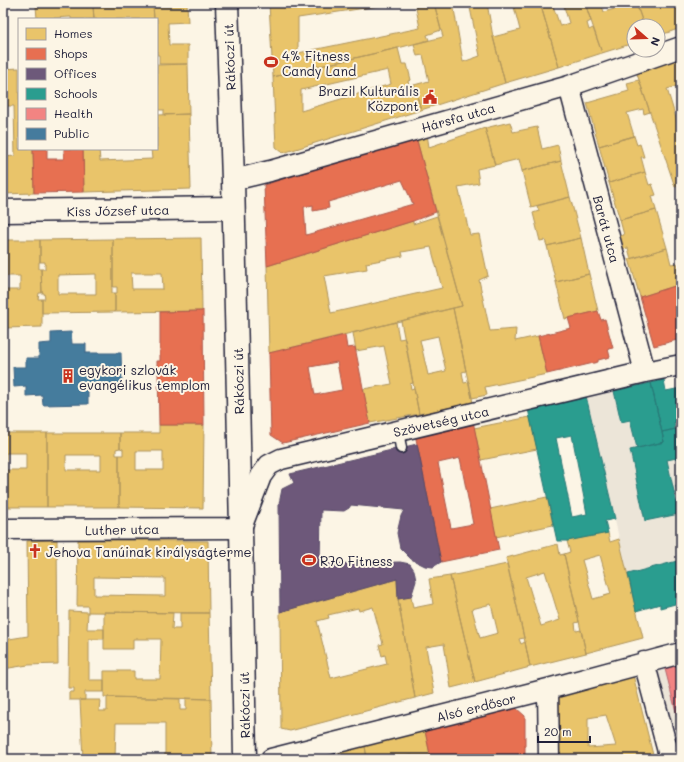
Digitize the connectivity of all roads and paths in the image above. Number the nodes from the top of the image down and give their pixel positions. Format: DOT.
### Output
graph roads {
  1 [pos="227,3"];
  2 [pos="681,47"];
  3 [pos="569,86"];
  4 [pos="233,180"];
  5 [pos="234,208"];
  6 [pos="3,211"];
  7 [pos="681,365"];
  8 [pos="645,372"];
  9 [pos="241,528"];
  10 [pos="3,530"];
  11 [pos="681,652"];
  12 [pos="644,662"];
  13 [pos="548,689"];
  14 [pos="245,759"];
  15 [pos="271,759"];
  16 [pos="549,759"];
  17 [pos="670,759"];
  1 -- 4 [label="main road, Rákóczi út"];
  2 -- 3 [label="street, Hársfa utca"];
  3 -- 4 [label="street, Hársfa utca"];
  3 -- 8 [label="street, Barát utca"];
  4 -- 5 [label="main road, Rákóczi út"];
  5 -- 6 [label="main road, Kiss József utca"];
  5 -- 9 [label="main road, Rákóczi út"];
  7 -- 8 [label="street, Szövetség utca"];
  8 -- 9 [label="street, Szövetség utca"];
  9 -- 10 [label="street, Luther utca"];
  9 -- 14 [label="main road, Rákóczi út"];
  11 -- 12 [label="street, Alsó erdősor"];
  12 -- 13 [label="street, Alsó erdősor"];
  12 -- 17 [label="street"];
  13 -- 15 [label="street, Alsó erdősor"];
  13 -- 16 [label="street"];
}
